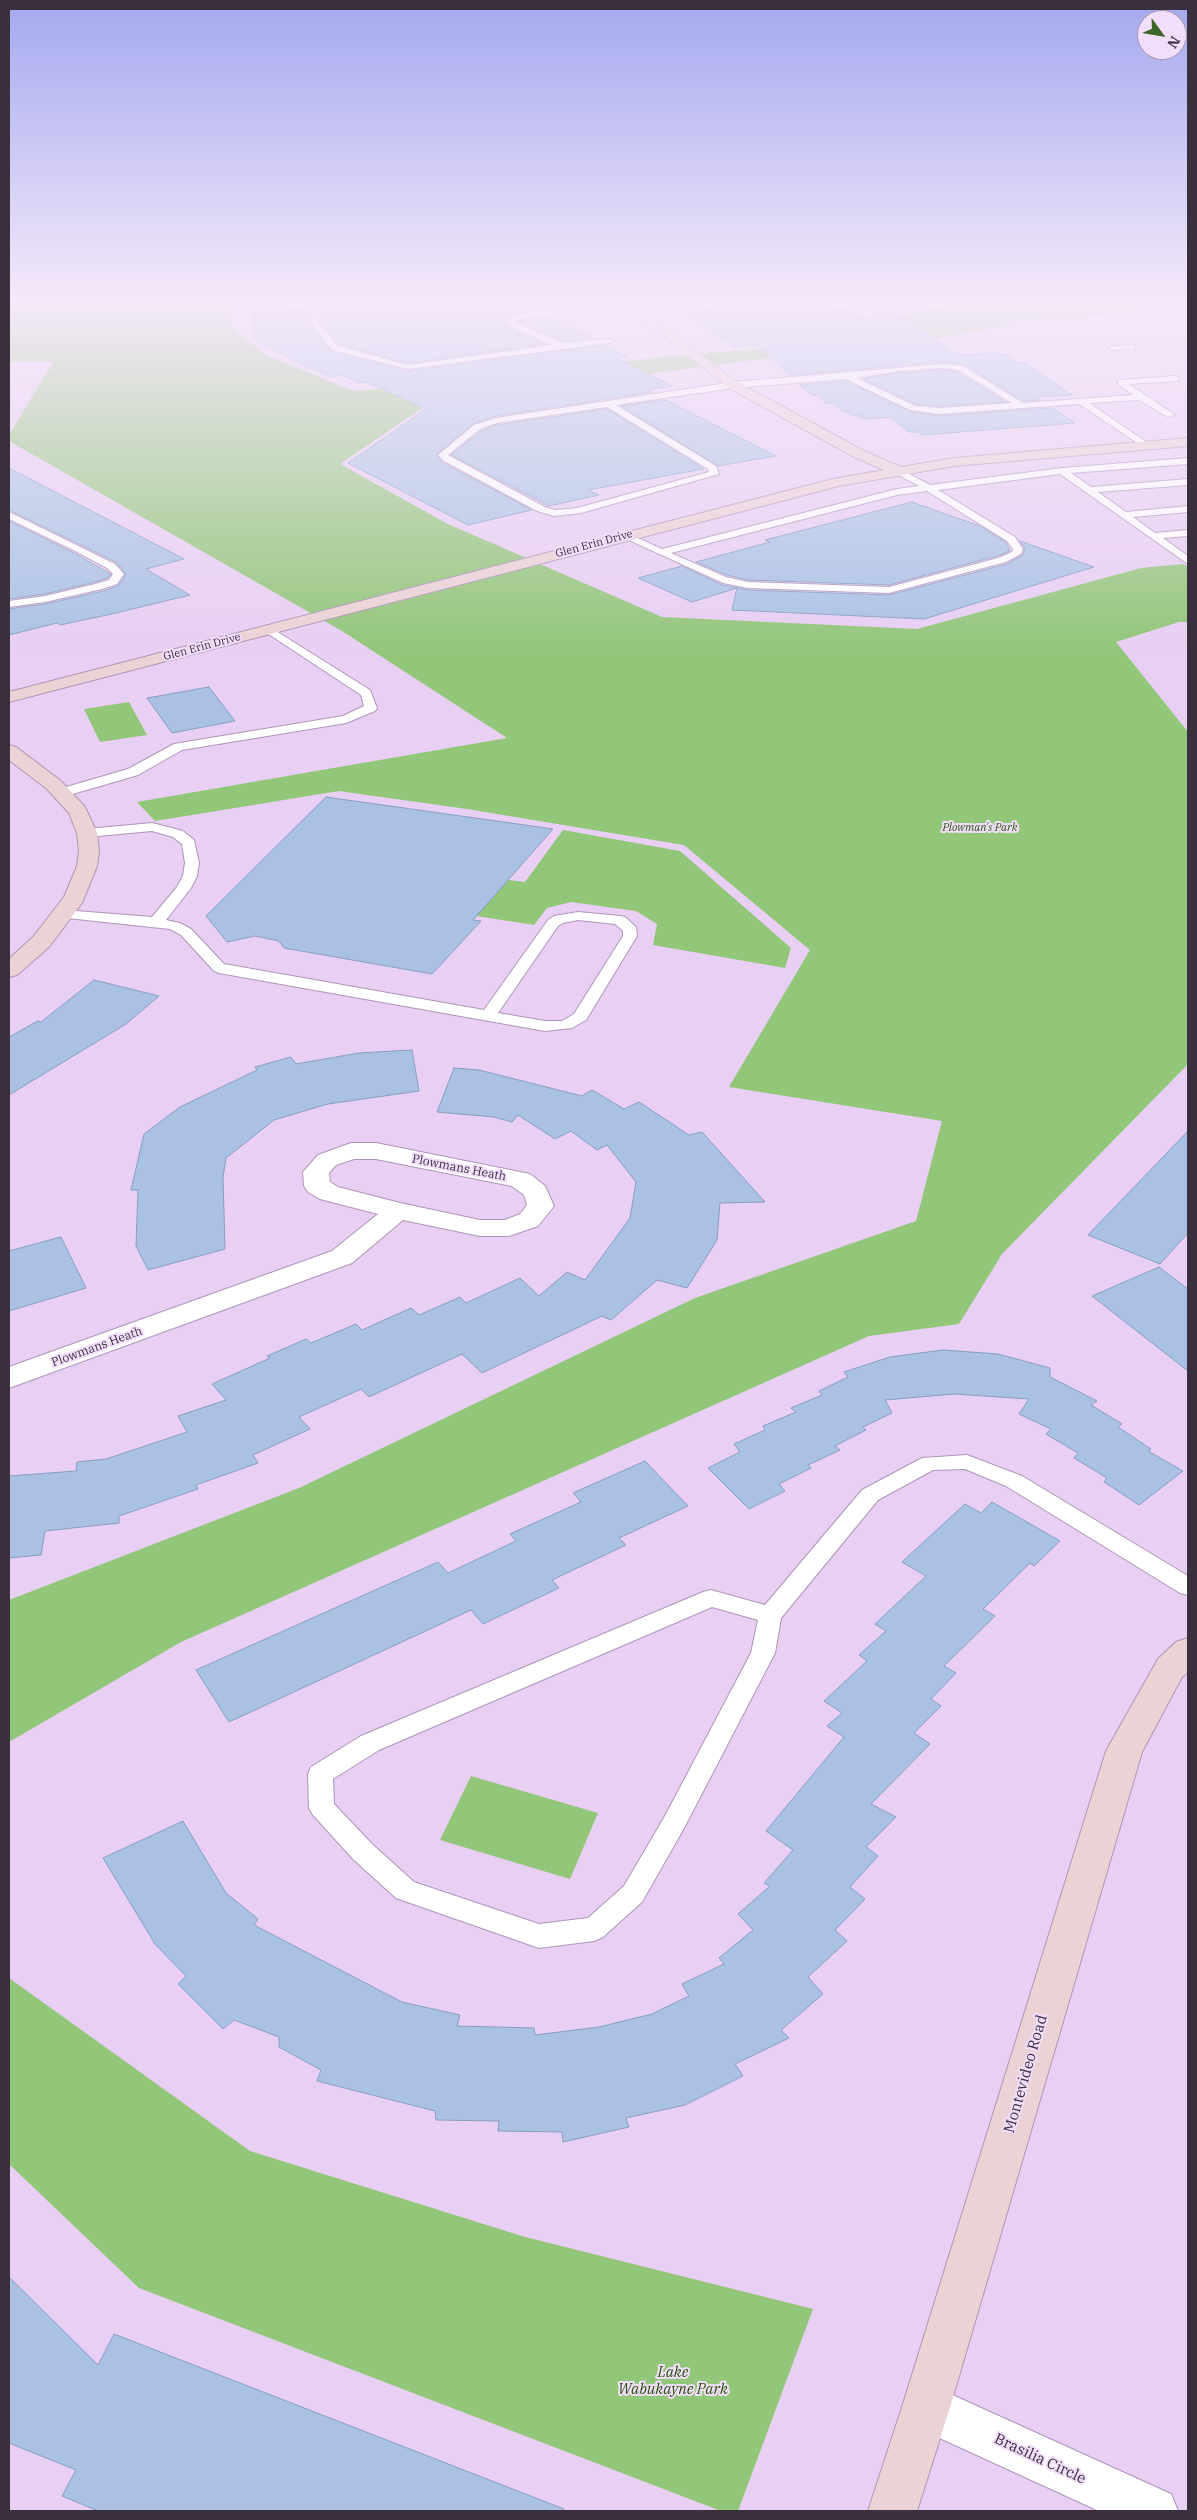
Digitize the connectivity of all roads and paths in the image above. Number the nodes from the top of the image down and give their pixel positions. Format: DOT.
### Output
graph roads {
  1 [pos="524,418"];
  2 [pos="630,418"];
  3 [pos="794,418"];
  4 [pos="1105,418"];
  5 [pos="1188,431"];
  6 [pos="1130,435"];
  7 [pos="1188,442"];
  8 [pos="1145,445"];
  9 [pos="928,453"];
  10 [pos="874,460"];
  11 [pos="1188,461"];
  12 [pos="897,463"];
  13 [pos="823,470"];
  14 [pos="1062,471"];
  15 [pos="1188,482"];
  16 [pos="930,489"];
  17 [pos="1089,490"];
  18 [pos="1188,509"];
  19 [pos="9,515"];
  20 [pos="1124,515"];
  21 [pos="1188,533"];
  22 [pos="625,536"];
  23 [pos="1153,536"];
  24 [pos="662,552"];
  25 [pos="1188,561"];
  26 [pos="9,604"];
  27 [pos="268,629"];
  28 [pos="9,697"];
  29 [pos="9,751"];
  30 [pos="61,793"];
  31 [pos="87,833"];
  32 [pos="63,914"];
  33 [pos="156,922"];
  34 [pos="9,970"];
  35 [pos="488,1016"];
  36 [pos="398,1211"];
  37 [pos="9,1378"];
  38 [pos="1188,1587"];
  39 [pos="770,1615"];
  40 [pos="1188,1650"];
  41 [pos="926,2406"];
  42 [pos="892,2511"];
  43 [pos="1154,2511"];
  1 -- 2 [label="lane"];
  3 -- 10 [label="street"];
  4 -- 6 [label="lane"];
  5 -- 6 [label="street"];
  6 -- 8 [label="lane"];
  6 -- 9 [label="street"];
  7 -- 8 [label="street, Glen Erin Drive"];
  8 -- 12 [label="street, Glen Erin Drive"];
  10 -- 12 [label="street"];
  10 -- 13 [label="street"];
  11 -- 14 [label="lane"];
  12 -- 16 [label="lane"];
  12 -- 22 [label="street, Glen Erin Drive"];
  14 -- 16 [label="lane"];
  14 -- 17 [label="lane"];
  15 -- 17 [label="lane"];
  16 -- 24 [label="lane"];
  16 -- 24 [label="lane"];
  17 -- 20 [label="lane"];
  18 -- 20 [label="lane"];
  19 -- 26 [label="lane"];
  20 -- 23 [label="lane"];
  21 -- 23 [label="lane"];
  22 -- 24 [label="lane"];
  22 -- 27 [label="street, Glen Erin Drive"];
  23 -- 25 [label="lane"];
  27 -- 28 [label="street, Glen Erin Drive"];
  27 -- 30 [label="lane"];
  29 -- 30 [label="street"];
  30 -- 31 [label="street"];
  31 -- 32 [label="street"];
  31 -- 33 [label="lane"];
  32 -- 33 [label="lane"];
  32 -- 34 [label="street"];
  33 -- 35 [label="lane"];
  35 -- 35 [label="lane"];
  36 -- 36 [label="street, Plowmans Heath"];
  36 -- 37 [label="street, Plowmans Heath"];
  38 -- 39 [label="lane"];
  39 -- 39 [label="lane"];
  40 -- 41 [label="street, Montevideo Road"];
  41 -- 42 [label="street, Montevideo Road"];
  41 -- 43 [label="street, Brasilia Circle"];
}
